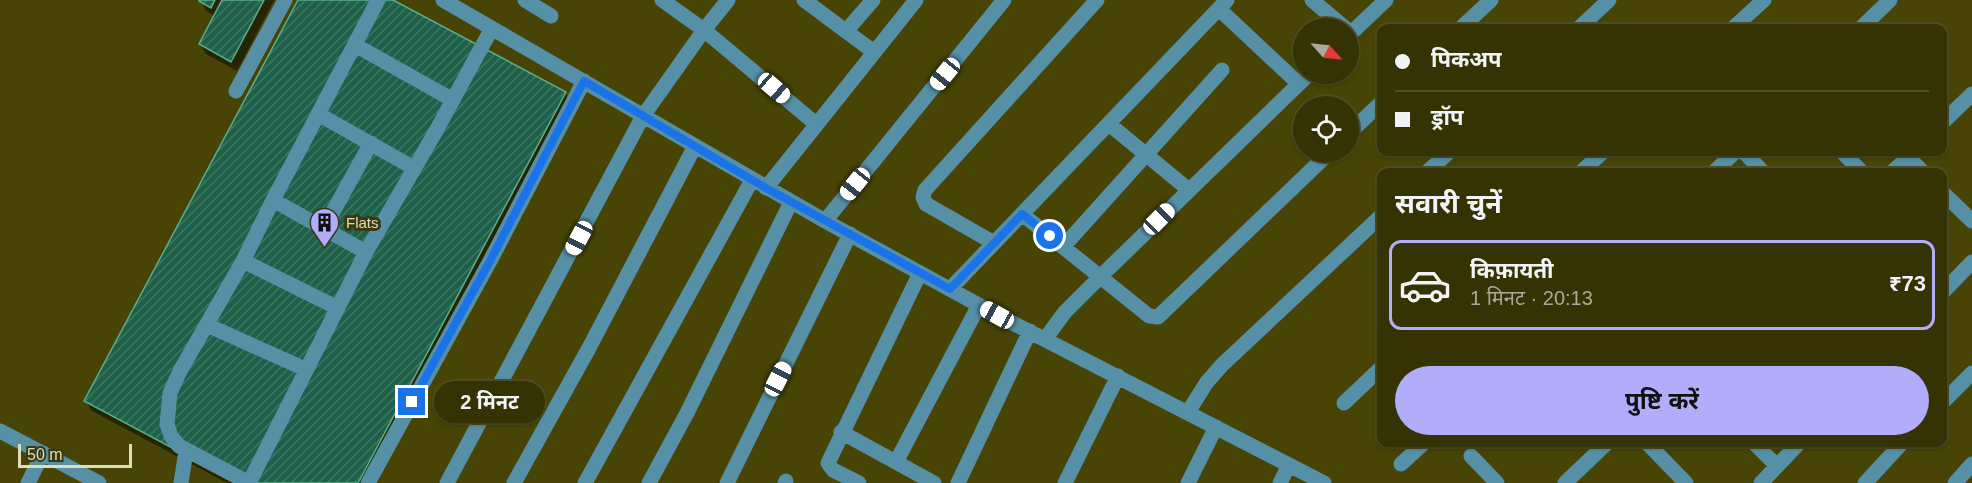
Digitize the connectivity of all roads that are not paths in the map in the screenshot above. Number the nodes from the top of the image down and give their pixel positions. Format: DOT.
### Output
graph roads {
  1 [pos="285,0"];
  2 [pos="378,0"];
  3 [pos="443,0"];
  4 [pos="525,0"];
  5 [pos="662,0"];
  6 [pos="728,0"];
  7 [pos="804,0"];
  8 [pos="873,0"];
  9 [pos="916,0"];
  10 [pos="1005,0"];
  11 [pos="1097,0"];
  12 [pos="1312,0"];
  13 [pos="1386,0"];
  14 [pos="1491,0"];
  15 [pos="1609,0"];
  16 [pos="1764,0"];
  17 [pos="1890,0"];
  18 [pos="1223,4"];
  19 [pos="551,16"];
  20 [pos="1332,18"];
  21 [pos="1359,23"];
  22 [pos="1465,24"];
  23 [pos="1583,24"];
  24 [pos="1737,24"];
  25 [pos="1865,24"];
  26 [pos="492,28"];
  27 [pos="704,30"];
  28 [pos="846,31"];
  29 [pos="355,45"];
  30 [pos="874,52"];
  31 [pos="1293,69"];
  32 [pos="1222,70"];
  33 [pos="584,81"];
  34 [pos="1299,84"];
  35 [pos="236,92"];
  36 [pos="1972,94"];
  37 [pos="453,100"];
  38 [pos="1377,107"];
  39 [pos="318,114"];
  40 [pos="643,116"];
  41 [pos="1947,118"];
  42 [pos="816,124"];
  43 [pos="1109,124"];
  44 [pos="1359,124"];
  45 [pos="370,144"];
  46 [pos="695,146"];
  47 [pos="1147,154"];
  48 [pos="1445,156"];
  49 [pos="1599,156"];
  50 [pos="1731,156"];
  51 [pos="1748,156"];
  52 [pos="1846,156"];
  53 [pos="1909,156"];
  54 [pos="1320,162"];
  55 [pos="414,168"];
  56 [pos="1431,168"];
  57 [pos="1585,168"];
  58 [pos="1718,168"];
  59 [pos="1759,168"];
  60 [pos="1858,168"];
  61 [pos="1896,168"];
  62 [pos="759,184"];
  63 [pos="1189,190"];
  64 [pos="1947,197"];
  65 [pos="273,200"];
  66 [pos="791,202"];
  67 [pos="1022,214"];
  68 [pos="1377,220"];
  69 [pos="825,221"];
  70 [pos="1972,221"];
  71 [pos="324,228"];
  72 [pos="850,234"];
  73 [pos="994,243"];
  74 [pos="1064,247"];
  75 [pos="366,252"];
  76 [pos="243,261"];
  77 [pos="1972,262"];
  78 [pos="920,273"];
  79 [pos="1100,277"];
  80 [pos="1947,288"];
  81 [pos="950,289"];
  82 [pos="979,305"];
  83 [pos="338,308"];
  84 [pos="207,325"];
  85 [pos="1030,332"];
  86 [pos="1045,339"];
  87 [pos="306,369"];
  88 [pos="1377,372"];
  89 [pos="1972,373"];
  90 [pos="1118,376"];
  91 [pos="1947,398"];
  92 [pos="1344,403"];
  93 [pos="1188,412"];
  94 [pos="1216,427"];
  95 [pos="0,431"];
  96 [pos="842,432"];
  97 [pos="1420,447"];
  98 [pos="1603,447"];
  99 [pos="1651,447"];
  100 [pos="1758,447"];
  101 [pos="1795,447"];
  102 [pos="1898,447"];
  103 [pos="186,451"];
  104 [pos="43,453"];
  105 [pos="1472,456"];
  106 [pos="896,462"];
  107 [pos="1401,464"];
  108 [pos="1972,464"];
  109 [pos="1289,465"];
  110 [pos="1778,466"];
  111 [pos="1573,480"];
  112 [pos="28,483"];
  113 [pos="98,483"];
  114 [pos="180,483"];
  115 [pos="249,483"];
  116 [pos="368,483"];
  117 [pos="447,483"];
  118 [pos="514,483"];
  119 [pos="585,483"];
  120 [pos="650,483"];
  121 [pos="727,483"];
  122 [pos="859,483"];
  123 [pos="934,483"];
  124 [pos="958,483"];
  125 [pos="1065,483"];
  126 [pos="1188,483"];
  127 [pos="1280,483"];
  128 [pos="1324,483"];
  129 [pos="1497,483"];
  130 [pos="1686,483"];
  131 [pos="1761,483"];
  132 [pos="1865,483"];
  133 [pos="1955,483"];
  1 -- 35 [label="street"];
  2 -- 29 [label="street"];
  3 -- 26 [label="street"];
  4 -- 19 [label="street"];
  5 -- 27 [label="street"];
  6 -- 27 [label="street"];
  7 -- 28 [label="street"];
  8 -- 28 [label="street"];
  9 -- 30 [label="street"];
  10 -- 69 [label="street"];
  11 -- 73 [label="street"];
  12 -- 20 [label="street"];
  13 -- 21 [label="street"];
  14 -- 22 [label="street"];
  15 -- 23 [label="street"];
  16 -- 24 [label="street"];
  17 -- 25 [label="street"];
  18 -- 31 [label="street"];
  18 -- 43 [label="street"];
  26 -- 33 [label="street"];
  26 -- 37 [label="street"];
  27 -- 40 [label="street"];
  27 -- 42 [label="street"];
  28 -- 30 [label="street"];
  29 -- 37 [label="street"];
  29 -- 39 [label="street"];
  30 -- 42 [label="street"];
  32 -- 47 [label="street"];
  33 -- 40 [label="street"];
  33 -- 116 [label="street"];
  34 -- 63 [label="street"];
  36 -- 41 [label="street"];
  37 -- 55 [label="street"];
  38 -- 44 [label="street"];
  39 -- 45 [label="street"];
  39 -- 65 [label="street"];
  40 -- 46 [label="street"];
  40 -- 117 [label="street"];
  42 -- 62 [label="street"];
  43 -- 47 [label="street"];
  43 -- 67 [label="street"];
  45 -- 55 [label="street"];
  45 -- 71 [label="street"];
  46 -- 62 [label="street"];
  46 -- 118 [label="street"];
  47 -- 63 [label="street"];
  47 -- 74 [label="street"];
  48 -- 56 [label="street"];
  49 -- 57 [label="street"];
  50 -- 58 [label="street"];
  51 -- 59 [label="street"];
  52 -- 60 [label="street"];
  53 -- 61 [label="street"];
  54 -- 79 [label="street"];
  55 -- 75 [label="street"];
  62 -- 66 [label="street"];
  62 -- 119 [label="street"];
  63 -- 79 [label="street"];
  64 -- 70 [label="street"];
  65 -- 71 [label="street"];
  65 -- 76 [label="street"];
  66 -- 69 [label="street"];
  66 -- 120 [label="street"];
  67 -- 73 [label="street"];
  67 -- 74 [label="street"];
  68 -- 93 [label="street"];
  69 -- 72 [label="street"];
  71 -- 75 [label="street"];
  72 -- 78 [label="street"];
  72 -- 121 [label="street"];
  73 -- 81 [label="street"];
  74 -- 79 [label="street"];
  75 -- 83 [label="street"];
  76 -- 83 [label="street"];
  76 -- 84 [label="street"];
  77 -- 80 [label="street"];
  78 -- 81 [label="street"];
  78 -- 96 [label="street"];
  79 -- 86 [label="street"];
  81 -- 82 [label="street"];
  82 -- 85 [label="street"];
  82 -- 106 [label="street"];
  83 -- 87 [label="street"];
  84 -- 87 [label="street"];
  84 -- 103 [label="street"];
  85 -- 86 [label="street"];
  85 -- 124 [label="street"];
  86 -- 90 [label="street"];
  87 -- 115 [label="street"];
  88 -- 92 [label="street"];
  89 -- 91 [label="street"];
  90 -- 93 [label="street"];
  90 -- 125 [label="street"];
  93 -- 94 [label="street"];
  94 -- 109 [label="street"];
  94 -- 126 [label="street"];
  95 -- 104 [label="street"];
  96 -- 106 [label="street"];
  96 -- 122 [label="street"];
  97 -- 107 [label="street"];
  98 -- 111 [label="street"];
  99 -- 130 [label="street"];
  100 -- 110 [label="street"];
  101 -- 110 [label="street"];
  102 -- 132 [label="street"];
  103 -- 114 [label="street"];
  103 -- 115 [label="street"];
  104 -- 112 [label="street"];
  104 -- 113 [label="street"];
  105 -- 129 [label="street"];
  106 -- 123 [label="street"];
  108 -- 133 [label="street"];
  109 -- 127 [label="street"];
  109 -- 128 [label="street"];
  110 -- 131 [label="street"];
}
